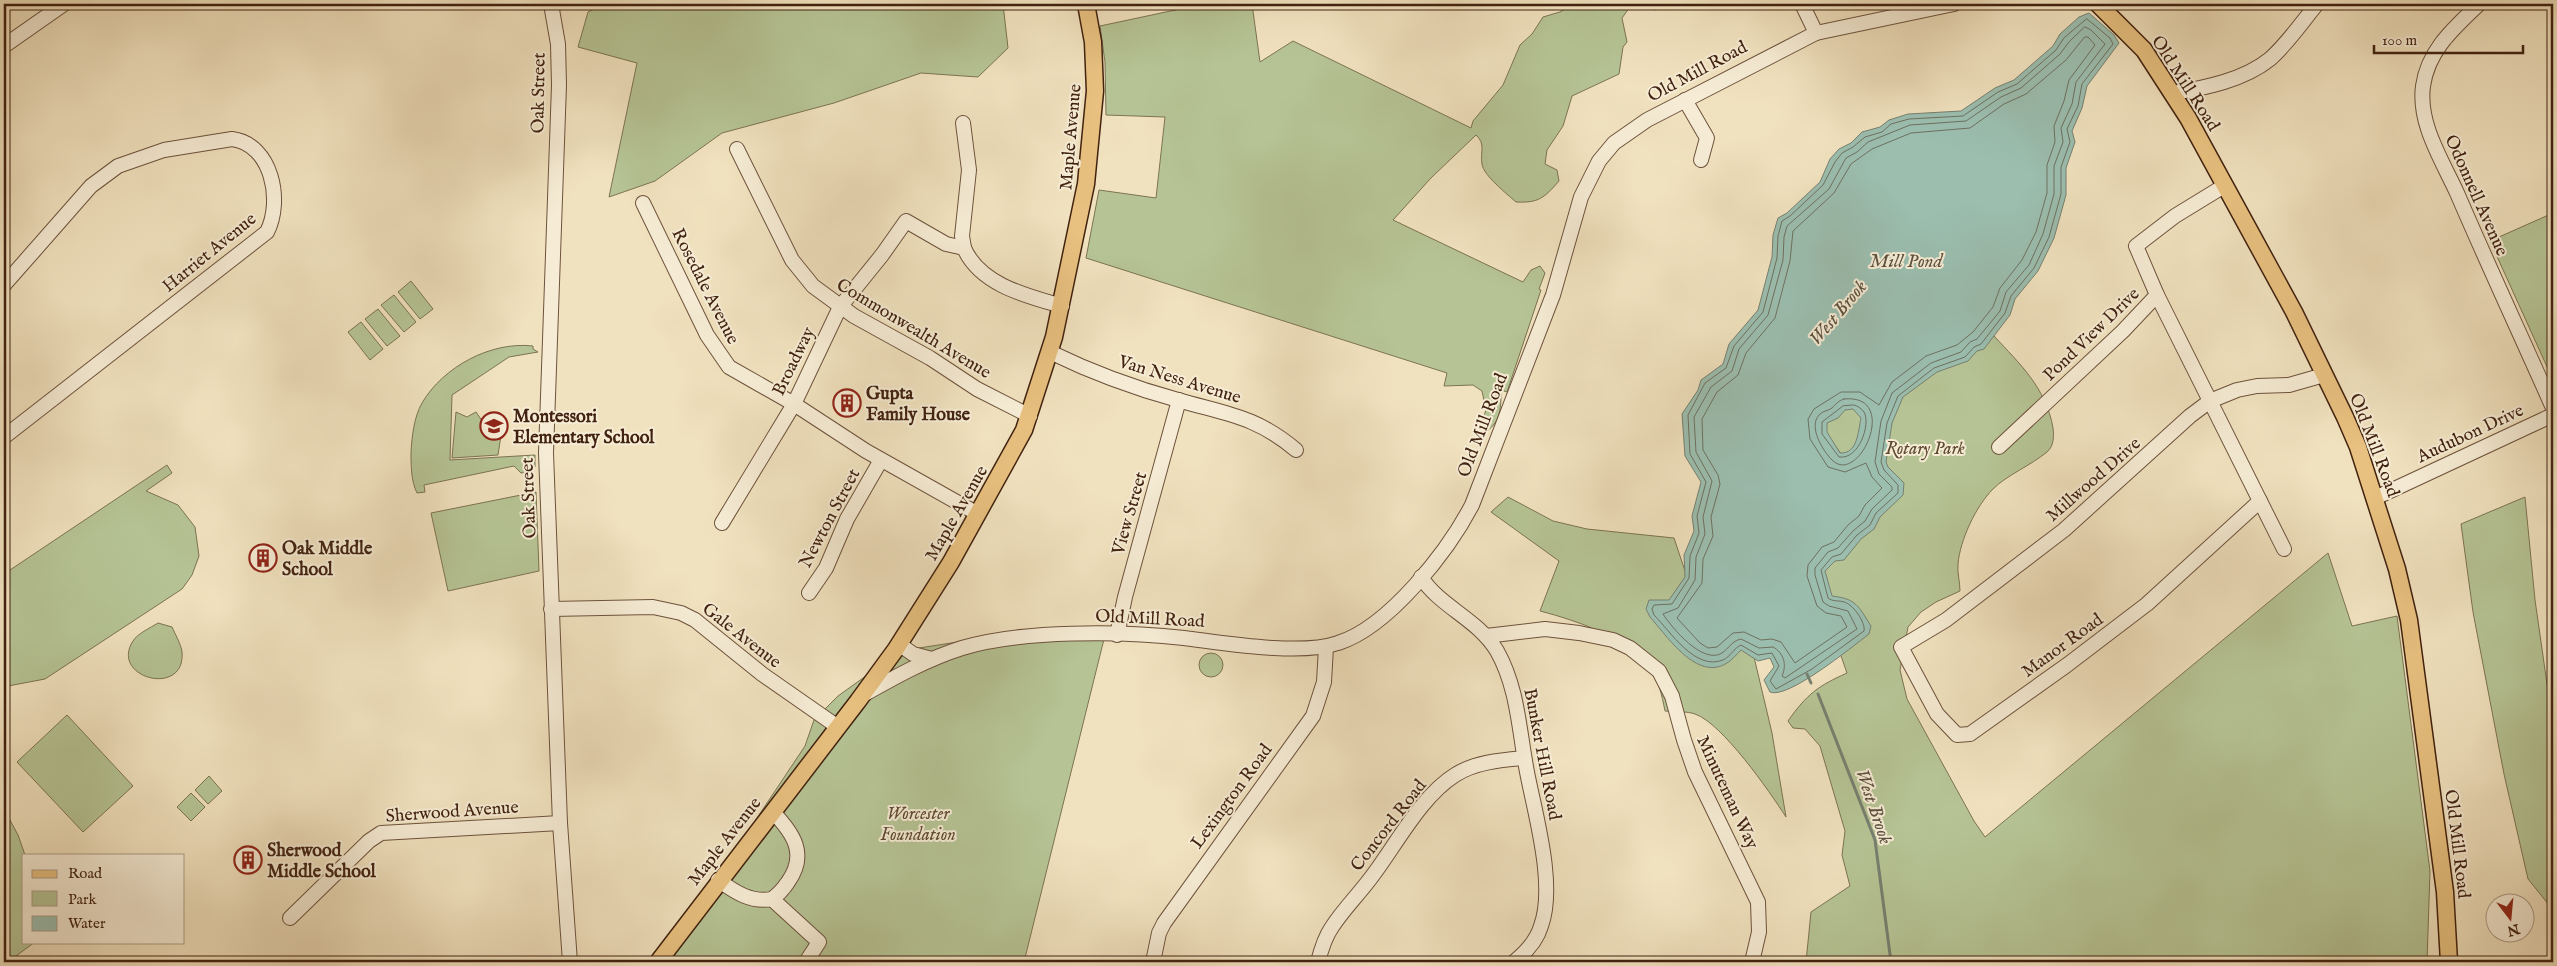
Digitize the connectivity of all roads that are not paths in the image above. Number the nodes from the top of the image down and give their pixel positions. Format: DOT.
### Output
graph roads {
  1 [pos="64,4"];
  2 [pos="551,4"];
  3 [pos="1086,4"];
  4 [pos="1802,4"];
  5 [pos="1954,4"];
  6 [pos="2098,4"];
  7 [pos="2317,4"];
  8 [pos="2479,4"];
  9 [pos="1816,33"];
  10 [pos="4,46"];
  11 [pos="2173,93"];
  12 [pos="1685,100"];
  13 [pos="964,123"];
  14 [pos="737,149"];
  15 [pos="1701,160"];
  16 [pos="2224,186"];
  17 [pos="643,203"];
  18 [pos="964,248"];
  19 [pos="4,285"];
  20 [pos="2157,295"];
  21 [pos="1062,306"];
  22 [pos="840,307"];
  23 [pos="1050,352"];
  24 [pos="2324,375"];
  25 [pos="1179,400"];
  26 [pos="2210,401"];
  27 [pos="794,404"];
  28 [pos="2553,408"];
  29 [pos="2553,415"];
  30 [pos="1030,416"];
  31 [pos="4,436"];
  32 [pos="1999,447"];
  33 [pos="1296,450"];
  34 [pos="881,460"];
  35 [pos="2375,498"];
  36 [pos="2260,501"];
  37 [pos="978,514"];
  38 [pos="722,523"];
  39 [pos="2284,549"];
  40 [pos="1421,577"];
  41 [pos="809,593"];
  42 [pos="551,609"];
  43 [pos="1117,635"];
  44 [pos="1486,636"];
  45 [pos="899,644"];
  46 [pos="1326,647"];
  47 [pos="1901,647"];
  48 [pos="889,659"];
  49 [pos="932,659"];
  50 [pos="907,671"];
  51 [pos="862,696"];
  52 [pos="838,727"];
  53 [pos="1524,758"];
  54 [pos="773,812"];
  55 [pos="560,823"];
  56 [pos="718,880"];
  57 [pos="772,899"];
  58 [pos="290,918"];
  59 [pos="570,962"];
  60 [pos="658,962"];
  61 [pos="806,962"];
  62 [pos="1153,962"];
  63 [pos="1318,962"];
  64 [pos="1514,962"];
  65 [pos="1752,962"];
  66 [pos="2449,962"];
  1 -- 10 [label="street"];
  2 -- 42 [label="street, Oak Street"];
  3 -- 21 [label="main road, Maple Avenue"];
  4 -- 9 [label="street"];
  5 -- 9 [label="street, Old Mill Road"];
  6 -- 11 [label="main road, Old Mill Road"];
  7 -- 11 [label="street"];
  8 -- 28 [label="street, Odonnell Avenue"];
  9 -- 12 [label="street, Old Mill Road"];
  11 -- 16 [label="main road, Old Mill Road"];
  12 -- 15 [label="street"];
  12 -- 40 [label="street, Old Mill Road"];
  13 -- 18 [label="street"];
  14 -- 22 [label="street, Commonwealth Avenue"];
  16 -- 20 [label="street, Pond View Drive"];
  16 -- 24 [label="main road, Old Mill Road"];
  17 -- 27 [label="street, Rosedale Avenue"];
  18 -- 21 [label="street"];
  18 -- 22 [label="street, Broadway"];
  19 -- 31 [label="street, Harriet Avenue"];
  20 -- 26 [label="street"];
  20 -- 32 [label="street, Pond View Drive"];
  21 -- 23 [label="main road, Maple Avenue"];
  22 -- 27 [label="street, Broadway"];
  22 -- 30 [label="street, Commonwealth Avenue"];
  23 -- 25 [label="street, Van Ness Avenue"];
  23 -- 30 [label="main road, Maple Avenue"];
  24 -- 26 [label="street, Millwood Drive"];
  24 -- 35 [label="main road, Old Mill Road"];
  25 -- 33 [label="street, Van Ness Avenue"];
  25 -- 43 [label="street, View Street"];
  26 -- 36 [label="street"];
  26 -- 47 [label="street, Millwood Drive"];
  27 -- 34 [label="street, Rosedale Avenue"];
  27 -- 38 [label="street, Broadway"];
  29 -- 35 [label="street, Audubon Drive"];
  30 -- 37 [label="main road, Maple Avenue"];
  34 -- 37 [label="street, Rosedale Avenue"];
  34 -- 41 [label="street, Newton Street"];
  35 -- 66 [label="main road, Old Mill Road"];
  36 -- 39 [label="street"];
  36 -- 47 [label="street, Manor Road"];
  37 -- 45 [label="main road, Maple Avenue"];
  40 -- 44 [label="street, Bunker Hill Road"];
  40 -- 46 [label="street, Old Mill Road"];
  42 -- 52 [label="street, Gale Avenue"];
  42 -- 55 [label="street, Oak Street"];
  43 -- 46 [label="street, Old Mill Road"];
  43 -- 49 [label="street, Old Mill Road"];
  44 -- 53 [label="street, Bunker Hill Road"];
  44 -- 65 [label="street, Minuteman Way"];
  45 -- 48 [label="main road, Maple Avenue"];
  45 -- 49 [label="street"];
  46 -- 62 [label="street, Lexington Road"];
  48 -- 50 [label="street"];
  48 -- 51 [label="main road, Maple Avenue"];
  49 -- 50 [label="street, Old Mill Road"];
  50 -- 51 [label="street, Old Mill Road"];
  51 -- 52 [label="main road, Maple Avenue"];
  52 -- 54 [label="main road, Maple Avenue"];
  53 -- 63 [label="street, Concord Road"];
  53 -- 64 [label="street, Bunker Hill Road"];
  54 -- 56 [label="main road, Maple Avenue"];
  54 -- 57 [label="street"];
  55 -- 58 [label="street, Sherwood Avenue"];
  55 -- 59 [label="street, Oak Street"];
  56 -- 57 [label="street"];
  56 -- 60 [label="main road, Maple Avenue"];
  57 -- 61 [label="street"];
}
